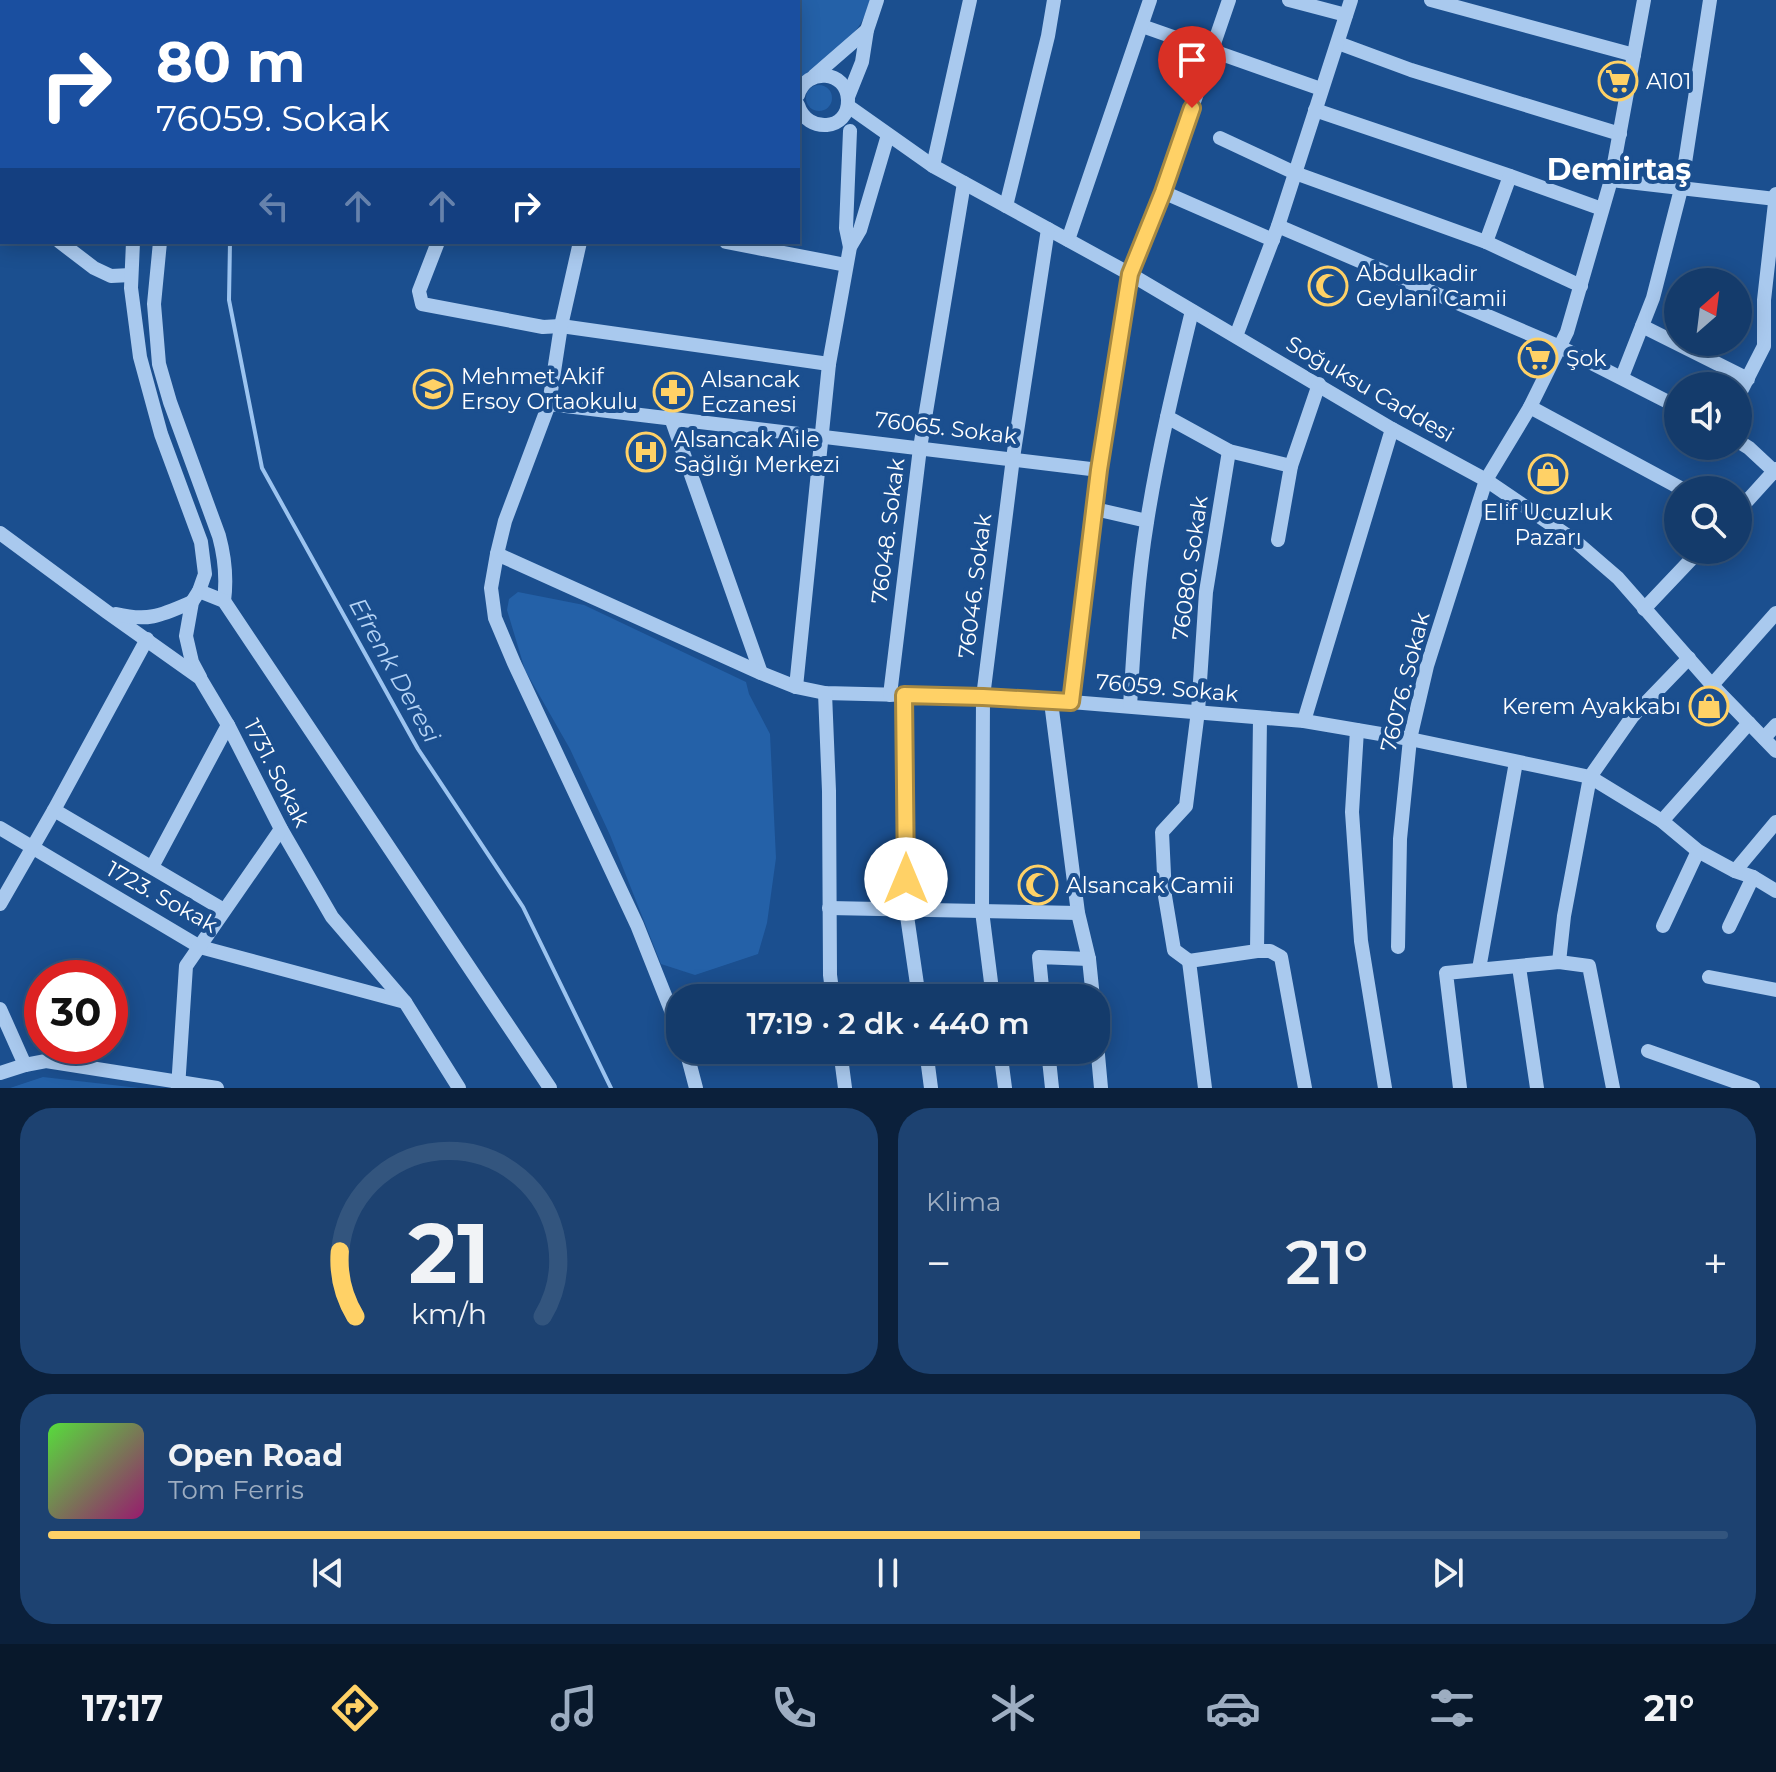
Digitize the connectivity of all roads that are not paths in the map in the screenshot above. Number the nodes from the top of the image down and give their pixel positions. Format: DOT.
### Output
graph roads {
  1 [pos="877,0"];
  2 [pos="970,0"];
  3 [pos="1054,0"];
  4 [pos="1150,0"];
  5 [pos="1229,0"];
  6 [pos="1289,0"];
  7 [pos="1431,0"];
  8 [pos="1644,0"];
  9 [pos="1710,0"];
  10 [pos="1348,7"];
  11 [pos="1142,26"];
  12 [pos="867,30"];
  13 [pos="1338,43"];
  14 [pos="1212,52"];
  15 [pos="1634,55"];
  16 [pos="806,81"];
  17 [pos="1321,89"];
  18 [pos="848,102"];
  19 [pos="800,110"];
  20 [pos="1315,110"];
  21 [pos="838,121"];
  22 [pos="815,124"];
  23 [pos="800,126"];
  24 [pos="850,131"];
  25 [pos="1620,134"];
  26 [pos="888,135"];
  27 [pos="1220,138"];
  28 [pos="933,166"];
  29 [pos="1295,173"];
  30 [pos="1510,176"];
  31 [pos="1611,180"];
  32 [pos="964,183"];
  33 [pos="1681,189"];
  34 [pos="1163,192"];
  35 [pos="1776,197"];
  36 [pos="1006,206"];
  37 [pos="1602,209"];
  38 [pos="1048,229"];
  39 [pos="1276,233"];
  40 [pos="1068,240"];
  41 [pos="1486,242"];
  42 [pos="63,244"];
  43 [pos="133,244"];
  44 [pos="160,244"];
  45 [pos="437,244"];
  46 [pos="580,244"];
  47 [pos="736,244"];
  48 [pos="850,247"];
  49 [pos="846,265"];
  50 [pos="1772,267"];
  51 [pos="1130,274"];
  52 [pos="131,275"];
  53 [pos="1581,286"];
  54 [pos="1192,311"];
  55 [pos="561,326"];
  56 [pos="1642,326"];
  57 [pos="1236,336"];
  58 [pos="1560,347"];
  59 [pos="1770,348"];
  60 [pos="829,364"];
  61 [pos="1734,372"];
  62 [pos="1752,373"];
  63 [pos="1622,377"];
  64 [pos="1319,384"];
  65 [pos="1664,400"];
  66 [pos="549,404"];
  67 [pos="1530,407"];
  68 [pos="1167,417"];
  69 [pos="671,418"];
  70 [pos="1392,429"];
  71 [pos="821,435"];
  72 [pos="920,448"];
  73 [pos="1229,451"];
  74 [pos="1752,451"];
  75 [pos="1013,458"];
  76 [pos="1291,466"];
  77 [pos="1099,470"];
  78 [pos="1775,471"];
  79 [pos="1664,479"];
  80 [pos="1486,480"];
  81 [pos="1752,496"];
  82 [pos="1095,509"];
  83 [pos="1147,521"];
  84 [pos="0,533"];
  85 [pos="1278,540"];
  86 [pos="497,554"];
  87 [pos="1687,564"];
  88 [pos="196,596"];
  89 [pos="224,601"];
  90 [pos="1644,609"];
  91 [pos="107,612"];
  92 [pos="1776,613"];
  93 [pos="147,639"];
  94 [pos="1689,658"];
  95 [pos="761,673"];
  96 [pos="200,678"];
  97 [pos="1712,685"];
  98 [pos="796,687"];
  99 [pos="825,693"];
  100 [pos="897,695"];
  101 [pos="983,697"];
  102 [pos="1051,702"];
  103 [pos="1071,702"];
  104 [pos="1130,706"];
  105 [pos="1198,711"];
  106 [pos="1260,718"];
  107 [pos="1304,721"];
  108 [pos="1749,723"];
  109 [pos="228,725"];
  110 [pos="1776,725"];
  111 [pos="1357,730"];
  112 [pos="1764,738"];
  113 [pos="1410,739"];
  114 [pos="1776,751"];
  115 [pos="1516,762"];
  116 [pos="1590,777"];
  117 [pos="54,810"];
  118 [pos="1662,821"];
  119 [pos="1776,822"];
  120 [pos="0,828"];
  121 [pos="281,829"];
  122 [pos="33,847"];
  123 [pos="1698,851"];
  124 [pos="152,867"];
  125 [pos="1735,871"];
  126 [pos="1753,877"];
  127 [pos="1776,891"];
  128 [pos="0,904"];
  129 [pos="829,908"];
  130 [pos="906,909"];
  131 [pos="224,910"];
  132 [pos="982,911"];
  133 [pos="1078,913"];
  134 [pos="1663,926"];
  135 [pos="1729,927"];
  136 [pos="200,947"];
  137 [pos="1398,947"];
  138 [pos="1257,951"];
  139 [pos="1089,959"];
  140 [pos="1189,961"];
  141 [pos="1559,962"];
  142 [pos="1519,967"];
  143 [pos="1479,969"];
  144 [pos="1709,977"];
  145 [pos="831,984"];
  146 [pos="917,984"];
  147 [pos="991,984"];
  148 [pos="1042,984"];
  149 [pos="1092,984"];
  150 [pos="1776,990"];
  151 [pos="666,998"];
  152 [pos="405,1002"];
  153 [pos="0,1009"];
  154 [pos="1648,1051"];
  155 [pos="690,1064"];
  156 [pos="842,1064"];
  157 [pos="928,1064"];
  158 [pos="1002,1064"];
  159 [pos="1049,1064"];
  160 [pos="1099,1064"];
  161 [pos="25,1065"];
  162 [pos="0,1073"];
  163 [pos="178,1084"];
  164 [pos="217,1088"];
  165 [pos="459,1088"];
  166 [pos="550,1088"];
  167 [pos="696,1088"];
  168 [pos="845,1088"];
  169 [pos="931,1088"];
  170 [pos="1005,1088"];
  171 [pos="1052,1088"];
  172 [pos="1101,1088"];
  173 [pos="1205,1088"];
  174 [pos="1305,1088"];
  175 [pos="1385,1088"];
  176 [pos="1460,1088"];
  177 [pos="1537,1088"];
  178 [pos="1613,1088"];
  179 [pos="1753,1088"];
  1 -- 12 [label="street"];
  2 -- 28 [label="street"];
  3 -- 36 [label="street"];
  4 -- 11 [label="street"];
  5 -- 14 [label="street"];
  6 -- 10 [label="street"];
  7 -- 15 [label="street"];
  8 -- 15 [label="street, 76076. Sokak"];
  9 -- 33 [label="street"];
  10 -- 13 [label="street"];
  11 -- 14 [label="street"];
  11 -- 40 [label="street"];
  12 -- 16 [label="street"];
  12 -- 18 [label="street"];
  13 -- 17 [label="street"];
  13 -- 25 [label="street"];
  14 -- 17 [label="street"];
  14 -- 34 [label="street"];
  15 -- 25 [label="street, 76076. Sokak"];
  16 -- 18 [label="street, Soğuksu Caddesi"];
  17 -- 20 [label="street"];
  18 -- 21 [label="street"];
  18 -- 26 [label="street, Soğuksu Caddesi"];
  19 -- 22 [label="street"];
  20 -- 29 [label="street"];
  20 -- 30 [label="street"];
  21 -- 22 [label="street"];
  21 -- 24 [label="street"];
  22 -- 23 [label="street"];
  24 -- 26 [label="street"];
  24 -- 48 [label="street"];
  25 -- 31 [label="street, 76076. Sokak"];
  26 -- 28 [label="street, Soğuksu Caddesi"];
  26 -- 48 [label="street"];
  27 -- 29 [label="street"];
  28 -- 32 [label="street, Soğuksu Caddesi"];
  29 -- 39 [label="street"];
  29 -- 41 [label="street"];
  30 -- 37 [label="street"];
  30 -- 41 [label="street"];
  31 -- 33 [label="street"];
  31 -- 37 [label="street, 76076. Sokak"];
  32 -- 36 [label="street, Soğuksu Caddesi"];
  32 -- 72 [label="street, 76048. Sokak"];
  33 -- 35 [label="street"];
  33 -- 56 [label="street"];
  34 -- 39 [label="street"];
  34 -- 51 [label="street"];
  35 -- 50 [label="street"];
  36 -- 38 [label="street, Soğuksu Caddesi"];
  37 -- 53 [label="street, 76076. Sokak"];
  38 -- 40 [label="street, Soğuksu Caddesi"];
  38 -- 75 [label="street, 76046. Sokak"];
  39 -- 57 [label="street"];
  39 -- 58 [label="street"];
  40 -- 51 [label="street, Soğuksu Caddesi"];
  41 -- 53 [label="street"];
  42 -- 52 [label="street"];
  43 -- 52 [label="street"];
  44 -- 89 [label="street"];
  45 -- 55 [label="street"];
  46 -- 55 [label="street"];
  47 -- 49 [label="street"];
  48 -- 49 [label="street"];
  49 -- 60 [label="street"];
  50 -- 59 [label="street"];
  51 -- 54 [label="street, Soğuksu Caddesi"];
  51 -- 77 [label="street"];
  52 -- 88 [label="street"];
  53 -- 58 [label="street, 76076. Sokak"];
  54 -- 57 [label="street, Soğuksu Caddesi"];
  54 -- 68 [label="street"];
  55 -- 60 [label="street"];
  55 -- 66 [label="street"];
  56 -- 61 [label="street"];
  56 -- 63 [label="street"];
  57 -- 64 [label="street, Soğuksu Caddesi"];
  58 -- 63 [label="street"];
  58 -- 67 [label="street, 76076. Sokak"];
  59 -- 62 [label="street"];
  60 -- 71 [label="street"];
  63 -- 65 [label="street"];
  64 -- 70 [label="street, Soğuksu Caddesi"];
  64 -- 76 [label="street"];
  66 -- 69 [label="street, 76065. Sokak"];
  66 -- 86 [label="street"];
  67 -- 79 [label="street"];
  67 -- 80 [label="street, 76076. Sokak"];
  68 -- 73 [label="street"];
  68 -- 83 [label="street"];
  69 -- 71 [label="street, 76065. Sokak"];
  69 -- 95 [label="street"];
  70 -- 80 [label="street, Soğuksu Caddesi"];
  70 -- 107 [label="street"];
  71 -- 72 [label="street, 76065. Sokak"];
  71 -- 98 [label="street"];
  72 -- 75 [label="street, 76065. Sokak"];
  72 -- 100 [label="street, 76048. Sokak"];
  73 -- 76 [label="street"];
  73 -- 105 [label="street, 76080. Sokak"];
  74 -- 78 [label="street"];
  75 -- 77 [label="street, 76065. Sokak"];
  75 -- 101 [label="street, 76046. Sokak"];
  76 -- 85 [label="street"];
  77 -- 82 [label="street"];
  78 -- 81 [label="street"];
  80 -- 90 [label="street, Soğuksu Caddesi"];
  80 -- 113 [label="street, 76076. Sokak"];
  82 -- 83 [label="street"];
  82 -- 103 [label="street"];
  83 -- 104 [label="street"];
  84 -- 91 [label="street, 1731. Sokak"];
  86 -- 95 [label="street, 76059. Sokak"];
  86 -- 151 [label="street"];
  87 -- 90 [label="street"];
  88 -- 89 [label="street"];
  88 -- 91 [label="street"];
  88 -- 96 [label="street"];
  89 -- 166 [label="street"];
  90 -- 94 [label="street, Soğuksu Caddesi"];
  91 -- 93 [label="street, 1731. Sokak"];
  92 -- 97 [label="street"];
  93 -- 96 [label="street, 1731. Sokak"];
  93 -- 117 [label="street"];
  94 -- 97 [label="street, Soğuksu Caddesi"];
  94 -- 116 [label="street"];
  95 -- 98 [label="street, 76059. Sokak"];
  96 -- 109 [label="street, 1731. Sokak"];
  97 -- 108 [label="street, Soğuksu Caddesi"];
  98 -- 99 [label="street, 76059. Sokak"];
  99 -- 100 [label="street, 76059. Sokak"];
  99 -- 129 [label="street"];
  100 -- 101 [label="street, 76059. Sokak"];
  100 -- 130 [label="street, 76048. Sokak"];
  101 -- 102 [label="street, 76059. Sokak"];
  101 -- 132 [label="street, 76046. Sokak"];
  102 -- 103 [label="street, 76059. Sokak"];
  102 -- 133 [label="street"];
  103 -- 104 [label="street, 76059. Sokak"];
  104 -- 105 [label="street, 76059. Sokak"];
  105 -- 106 [label="street, 76059. Sokak"];
  105 -- 140 [label="street, 76080. Sokak"];
  106 -- 107 [label="street, 76059. Sokak"];
  106 -- 138 [label="street"];
  107 -- 111 [label="street, 76059. Sokak"];
  108 -- 112 [label="street, Soğuksu Caddesi"];
  108 -- 118 [label="street"];
  109 -- 121 [label="street, 1731. Sokak"];
  109 -- 124 [label="street"];
  110 -- 112 [label="street"];
  111 -- 113 [label="street, 76059. Sokak"];
  111 -- 175 [label="street"];
  112 -- 114 [label="street, Soğuksu Caddesi"];
  113 -- 115 [label="street, 76059. Sokak"];
  113 -- 137 [label="street, 76076. Sokak"];
  115 -- 116 [label="street, 76059. Sokak"];
  115 -- 143 [label="street"];
  116 -- 118 [label="street, 76059. Sokak"];
  116 -- 141 [label="street"];
  117 -- 122 [label="street"];
  117 -- 124 [label="street"];
  118 -- 123 [label="street, 76059. Sokak"];
  119 -- 125 [label="street"];
  120 -- 122 [label="street, 1723. Sokak"];
  121 -- 131 [label="street"];
  121 -- 152 [label="street, 1731. Sokak"];
  122 -- 128 [label="street"];
  122 -- 136 [label="street, 1723. Sokak"];
  123 -- 125 [label="street, 76059. Sokak"];
  123 -- 134 [label="street"];
  124 -- 131 [label="street"];
  125 -- 126 [label="street, 76059. Sokak"];
  126 -- 127 [label="street, 76059. Sokak"];
  126 -- 135 [label="street"];
  129 -- 130 [label="street"];
  129 -- 145 [label="street"];
  130 -- 132 [label="street"];
  130 -- 146 [label="street, 76048. Sokak"];
  131 -- 136 [label="street"];
  132 -- 133 [label="street"];
  132 -- 147 [label="street, 76046. Sokak"];
  133 -- 139 [label="street"];
  136 -- 152 [label="street, 1723. Sokak"];
  136 -- 163 [label="street"];
  138 -- 140 [label="street"];
  138 -- 174 [label="street"];
  139 -- 148 [label="street"];
  139 -- 149 [label="street"];
  140 -- 173 [label="street"];
  141 -- 142 [label="street"];
  141 -- 178 [label="street"];
  142 -- 143 [label="street"];
  142 -- 177 [label="street"];
  143 -- 176 [label="street"];
  144 -- 150 [label="street"];
  152 -- 165 [label="street, 1731. Sokak"];
  153 -- 161 [label="street"];
  154 -- 179 [label="street"];
  155 -- 167 [label="street"];
  156 -- 168 [label="street"];
  157 -- 169 [label="street"];
  158 -- 170 [label="street"];
  159 -- 171 [label="street"];
  160 -- 172 [label="street"];
  161 -- 162 [label="street"];
  161 -- 163 [label="street"];
  163 -- 164 [label="street"];
}
